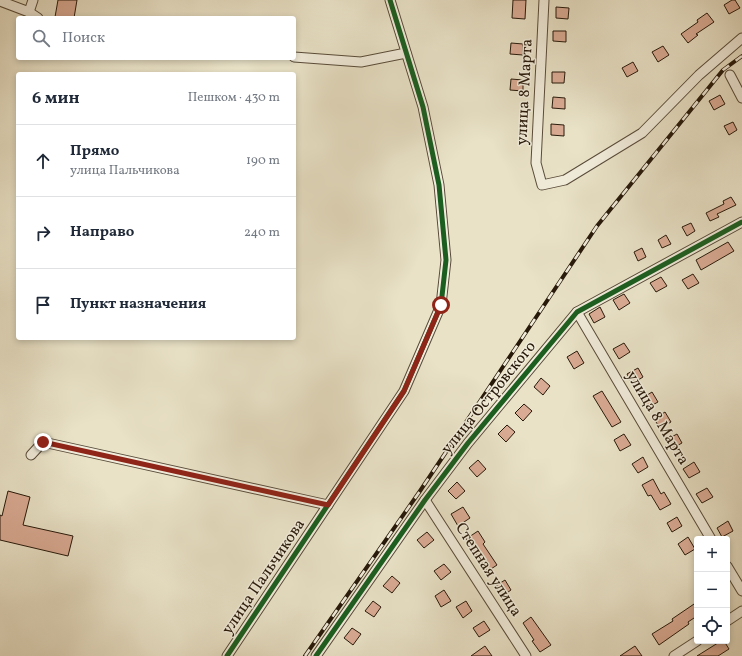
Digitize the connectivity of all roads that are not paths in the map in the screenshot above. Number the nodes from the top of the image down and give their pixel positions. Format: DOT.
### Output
graph roads {
  1 [pos="32,0"];
  2 [pos="390,0"];
  3 [pos="544,0"];
  4 [pos="0,1"];
  5 [pos="29,12"];
  6 [pos="35,16"];
  7 [pos="742,38"];
  8 [pos="406,53"];
  9 [pos="296,57"];
  10 [pos="730,75"];
  11 [pos="742,98"];
  12 [pos="742,222"];
  13 [pos="577,312"];
  14 [pos="31,455"];
  15 [pos="425,500"];
  16 [pos="328,505"];
  17 [pos="709,536"];
  18 [pos="730,571"];
  19 [pos="742,591"];
  20 [pos="742,611"];
  21 [pos="730,619"];
  22 [pos="694,643"];
  23 [pos="227,656"];
  24 [pos="316,656"];
  25 [pos="526,656"];
  26 [pos="674,656"];
  1 -- 5 [label="street"];
  2 -- 8 [label="street, улица Пальчикова"];
  3 -- 7 [label="street, улица 8 Марта"];
  4 -- 5 [label="street"];
  5 -- 6 [label="street"];
  8 -- 9 [label="street"];
  8 -- 16 [label="street, улица Пальчикова"];
  10 -- 11 [label="street"];
  12 -- 13 [label="street, улица Островского"];
  13 -- 15 [label="street, улица Островского"];
  13 -- 17 [label="street, улица 8 Марта"];
  14 -- 16 [label="street"];
  15 -- 24 [label="street, улица Островского"];
  15 -- 25 [label="street, Степная улица"];
  16 -- 23 [label="street, улица Пальчикова"];
  18 -- 19 [label="street"];
  20 -- 21 [label="street"];
  22 -- 26 [label="street"];
}
